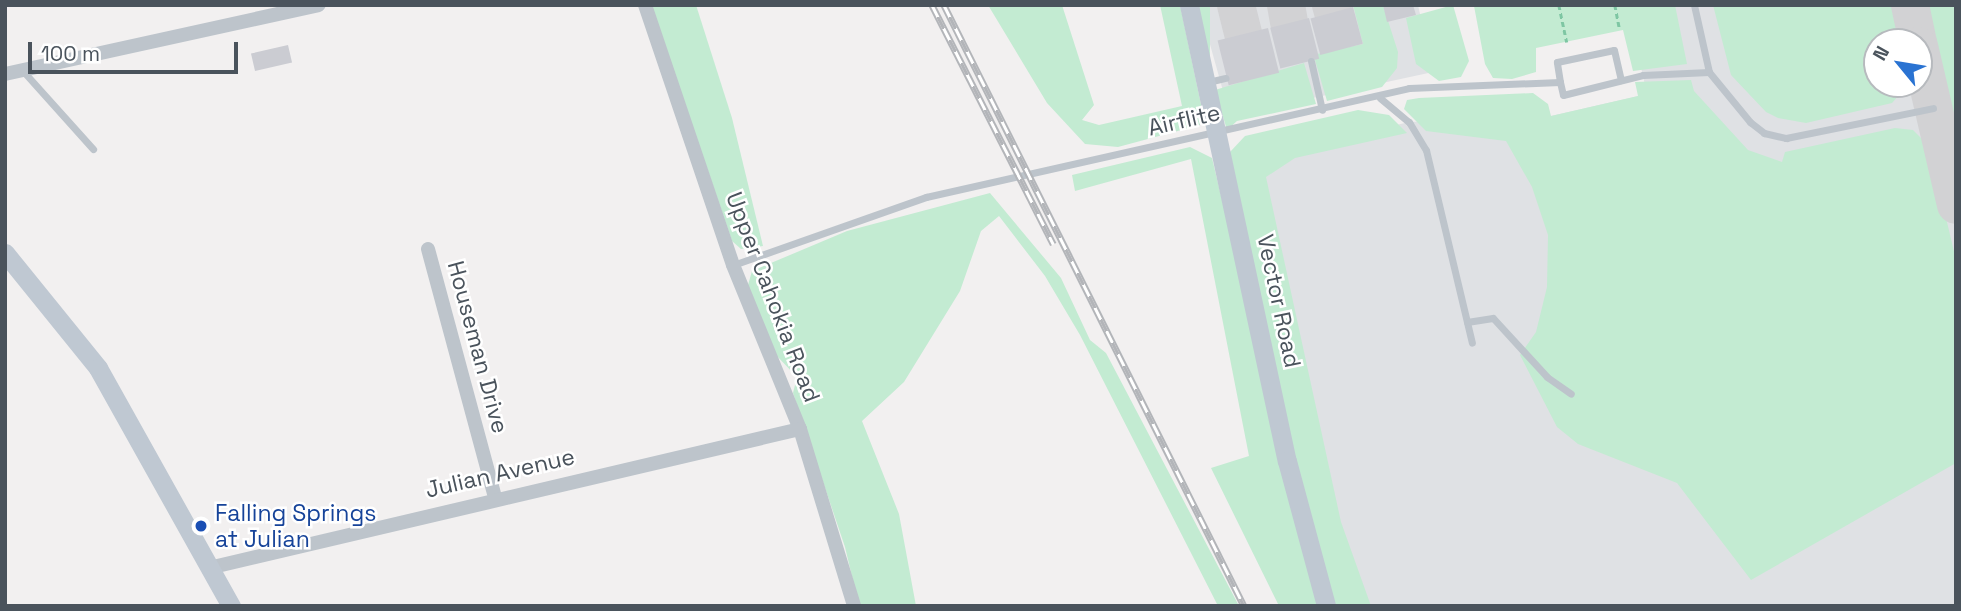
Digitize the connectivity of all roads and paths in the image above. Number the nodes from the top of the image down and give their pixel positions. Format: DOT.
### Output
graph roads {
  1 [pos="319,5"];
  2 [pos="645,5"];
  3 [pos="1189,5"];
  4 [pos="1559,5"];
  5 [pos="1615,5"];
  6 [pos="1694,5"];
  7 [pos="1620,30"];
  8 [pos="1567,42"];
  9 [pos="1311,61"];
  10 [pos="22,70"];
  11 [pos="1709,72"];
  12 [pos="5,74"];
  13 [pos="1620,80"];
  14 [pos="1560,82"];
  15 [pos="1380,98"];
  16 [pos="1933,108"];
  17 [pos="1322,110"];
  18 [pos="1220,132"];
  19 [pos="93,149"];
  20 [pos="428,249"];
  21 [pos="5,253"];
  22 [pos="733,265"];
  23 [pos="1467,323"];
  24 [pos="1472,343"];
  25 [pos="1571,394"];
  26 [pos="800,429"];
  27 [pos="495,497"];
  28 [pos="213,567"];
  29 [pos="231,606"];
  30 [pos="854,606"];
  31 [pos="1326,606"];
  1 -- 10 [label="street"];
  2 -- 22 [label="street, Upper Cahokia Road"];
  3 -- 18 [label="street, Vector Road"];
  4 -- 8 [label="path"];
  5 -- 7 [label="path"];
  6 -- 11 [label="lane"];
  9 -- 17 [label="lane"];
  10 -- 12 [label="street"];
  10 -- 19 [label="lane"];
  11 -- 13 [label="lane, Airflite"];
  11 -- 16 [label="lane"];
  13 -- 14 [label="lane, Airflite"];
  13 -- 14 [label="lane"];
  14 -- 15 [label="lane, Airflite"];
  15 -- 17 [label="lane, Airflite"];
  15 -- 23 [label="lane"];
  17 -- 18 [label="lane, Airflite"];
  18 -- 22 [label="lane, Airflite"];
  18 -- 31 [label="street, Vector Road"];
  20 -- 27 [label="street, Houseman Drive"];
  21 -- 28 [label="street"];
  22 -- 26 [label="street, Upper Cahokia Road"];
  23 -- 24 [label="lane"];
  23 -- 25 [label="lane"];
  26 -- 27 [label="street, Julian Avenue"];
  26 -- 30 [label="street, Upper Cahokia Road"];
  27 -- 28 [label="street, Julian Avenue"];
  28 -- 29 [label="street"];
}
